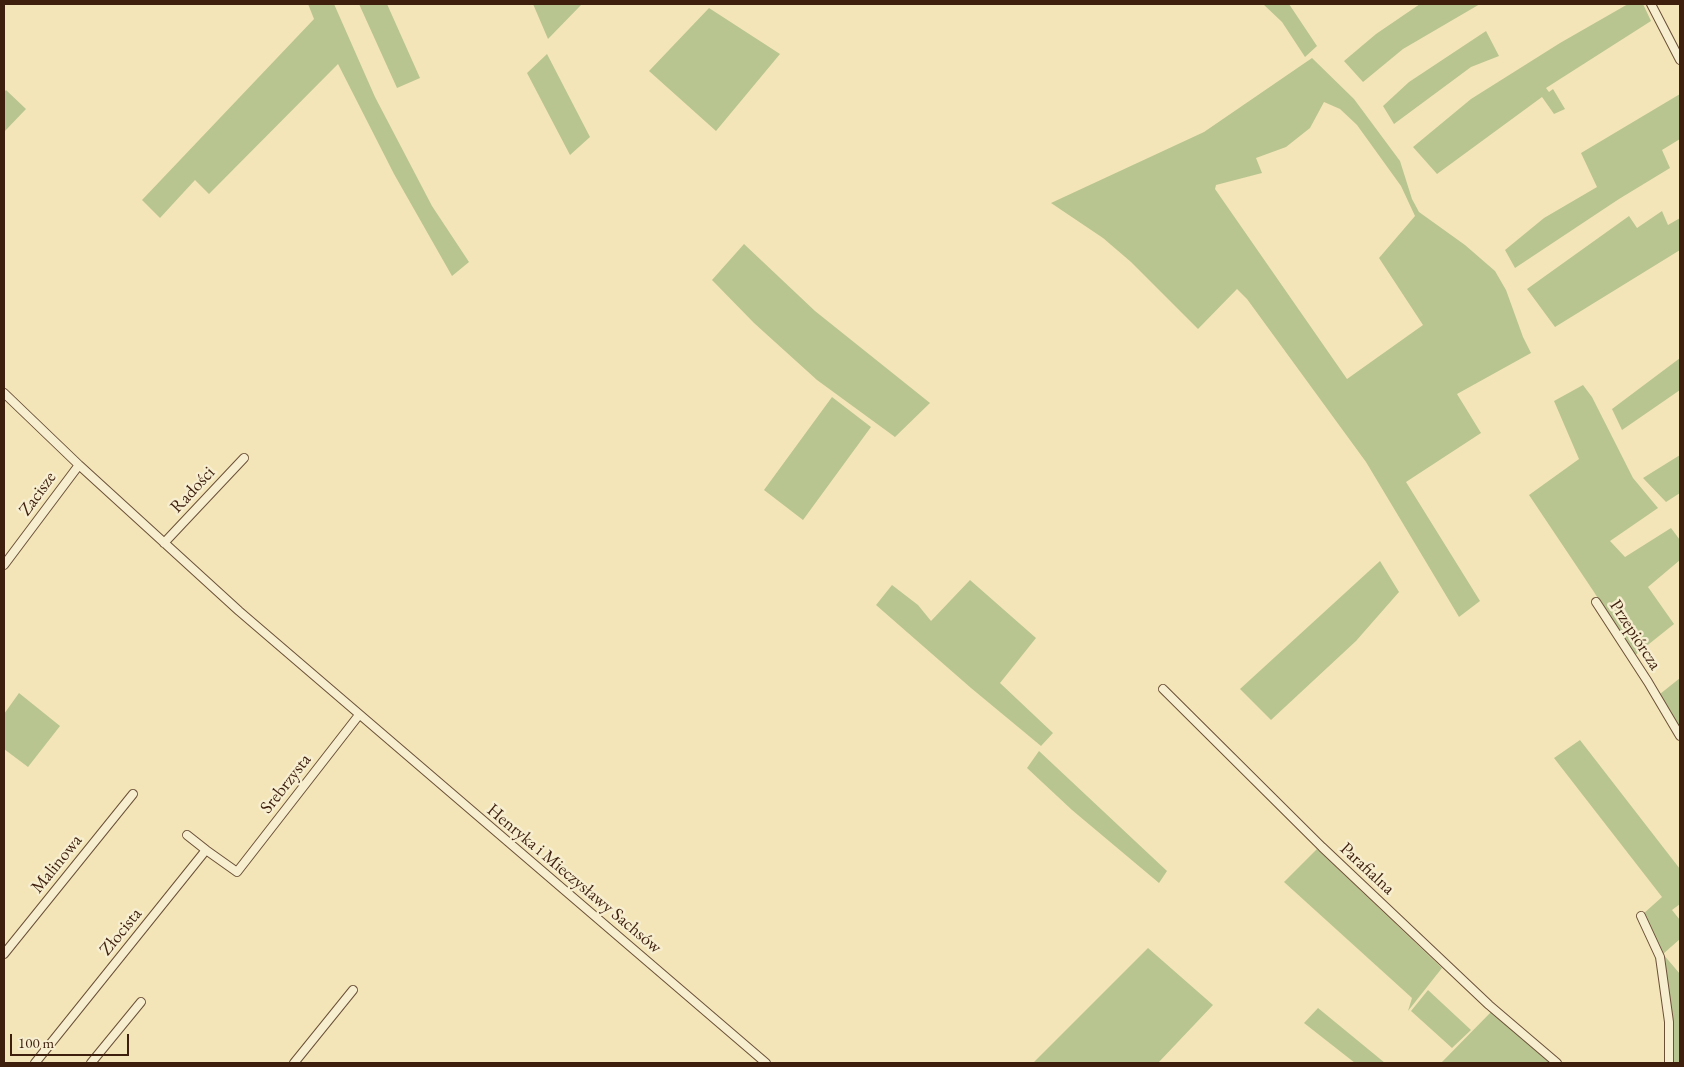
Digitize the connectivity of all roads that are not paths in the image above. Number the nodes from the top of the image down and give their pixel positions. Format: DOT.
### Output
graph roads {
  1 [pos="1651,4"];
  2 [pos="1680,60"];
  3 [pos="4,394"];
  4 [pos="244,458"];
  5 [pos="79,465"];
  6 [pos="164,543"];
  7 [pos="4,565"];
  8 [pos="1596,602"];
  9 [pos="1163,689"];
  10 [pos="361,716"];
  11 [pos="1680,736"];
  12 [pos="134,794"];
  13 [pos="188,836"];
  14 [pos="206,850"];
  15 [pos="1641,916"];
  16 [pos="4,954"];
  17 [pos="353,990"];
  18 [pos="142,1002"];
  19 [pos="35,1063"];
  20 [pos="91,1063"];
  21 [pos="294,1063"];
  22 [pos="766,1063"];
  23 [pos="1557,1063"];
  24 [pos="1670,1063"];
  1 -- 2 [label="street"];
  3 -- 5 [label="street, Henryka i Mieczysławy Sachsów"];
  4 -- 6 [label="street, Radości"];
  5 -- 6 [label="street, Henryka i Mieczysławy Sachsów"];
  5 -- 7 [label="street, Zacisze"];
  6 -- 10 [label="street, Henryka i Mieczysławy Sachsów"];
  8 -- 11 [label="street, Przepiórcza"];
  9 -- 23 [label="street, Parafialna"];
  10 -- 14 [label="street, Srebrzysta"];
  10 -- 22 [label="street, Henryka i Mieczysławy Sachsów"];
  12 -- 16 [label="street, Malinowa"];
  13 -- 14 [label="street"];
  14 -- 19 [label="street, Złocista"];
  15 -- 24 [label="street"];
  17 -- 21 [label="street"];
  18 -- 20 [label="street"];
}
